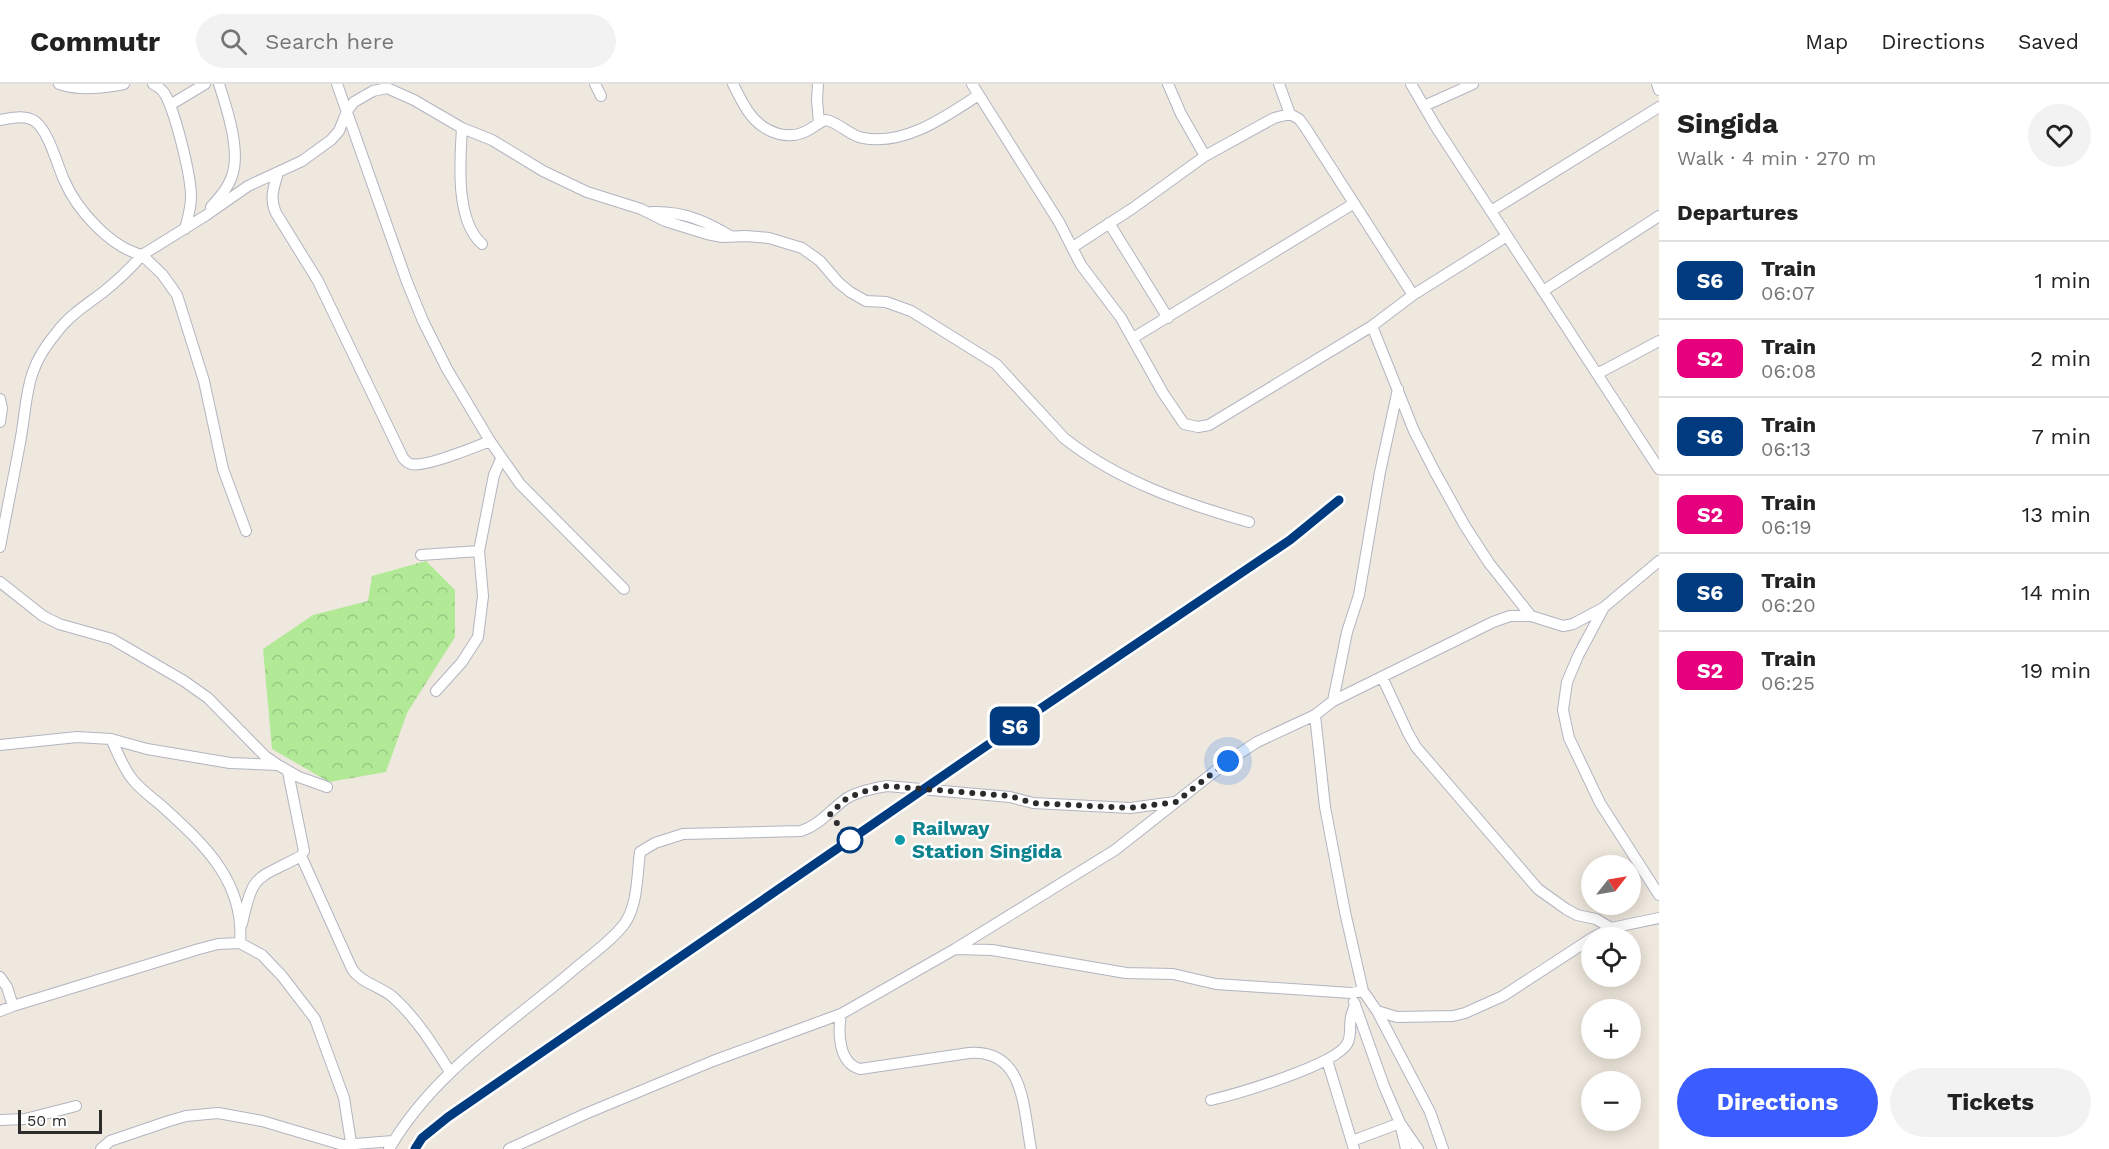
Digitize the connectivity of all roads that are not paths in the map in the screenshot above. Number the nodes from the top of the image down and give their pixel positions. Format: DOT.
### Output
graph roads {
  1 [pos="59,84"];
  2 [pos="124,84"];
  3 [pos="153,84"];
  4 [pos="205,84"];
  5 [pos="219,84"];
  6 [pos="337,84"];
  7 [pos="595,84"];
  8 [pos="733,84"];
  9 [pos="818,84"];
  10 [pos="972,84"];
  11 [pos="1168,84"];
  12 [pos="1279,84"];
  13 [pos="1411,84"];
  14 [pos="1473,84"];
  15 [pos="1657,84"];
  16 [pos="1659,90"];
  17 [pos="601,96"];
  18 [pos="977,96"];
  19 [pos="170,105"];
  20 [pos="1424,106"];
  21 [pos="1659,107"];
  22 [pos="347,111"];
  23 [pos="1290,114"];
  24 [pos="0,120"];
  25 [pos="819,123"];
  26 [pos="462,128"];
  27 [pos="1205,156"];
  28 [pos="278,173"];
  29 [pos="1353,204"];
  30 [pos="1491,211"];
  31 [pos="205,216"];
  32 [pos="1659,216"];
  33 [pos="1109,223"];
  34 [pos="184,229"];
  35 [pos="1507,236"];
  36 [pos="482,243"];
  37 [pos="1073,246"];
  38 [pos="142,255"];
  39 [pos="1543,291"];
  40 [pos="1413,295"];
  41 [pos="1168,318"];
  42 [pos="1372,327"];
  43 [pos="1133,338"];
  44 [pos="1659,341"];
  45 [pos="1598,374"];
  46 [pos="1398,389"];
  47 [pos="0,399"];
  48 [pos="0,422"];
  49 [pos="490,441"];
  50 [pos="501,459"];
  51 [pos="1659,469"];
  52 [pos="1249,522"];
  53 [pos="246,531"];
  54 [pos="0,547"];
  55 [pos="479,551"];
  56 [pos="420,555"];
  57 [pos="1659,561"];
  58 [pos="0,582"];
  59 [pos="624,589"];
  60 [pos="1603,608"];
  61 [pos="1531,616"];
  62 [pos="1383,677"];
  63 [pos="436,691"];
  64 [pos="1334,701"];
  65 [pos="1315,715"];
  66 [pos="111,739"];
  67 [pos="0,745"];
  68 [pos="278,765"];
  69 [pos="288,772"];
  70 [pos="327,787"];
  71 [pos="1176,802"];
  72 [pos="301,856"];
  73 [pos="1659,894"];
  74 [pos="1659,918"];
  75 [pos="241,927"];
  76 [pos="1609,927"];
  77 [pos="1616,927"];
  78 [pos="240,943"];
  79 [pos="1581,945"];
  80 [pos="955,948"];
  81 [pos="0,977"];
  82 [pos="1363,991"];
  83 [pos="1351,993"];
  84 [pos="1355,1004"];
  85 [pos="13,1006"];
  86 [pos="0,1011"];
  87 [pos="1377,1011"];
  88 [pos="841,1014"];
  89 [pos="1327,1060"];
  90 [pos="450,1072"];
  91 [pos="1211,1100"];
  92 [pos="76,1106"];
  93 [pos="0,1120"];
  94 [pos="1400,1123"];
  95 [pos="391,1145"];
  96 [pos="1353,1145"];
  97 [pos="352,1147"];
  98 [pos="100,1149"];
  99 [pos="509,1149"];
  100 [pos="1031,1149"];
  101 [pos="1406,1149"];
  102 [pos="1418,1149"];
  103 [pos="1443,1149"];
  1 -- 2 [label="street"];
  3 -- 19 [label="street"];
  4 -- 19 [label="street"];
  5 -- 31 [label="street"];
  6 -- 22 [label="street"];
  7 -- 17 [label="street"];
  8 -- 25 [label="street"];
  9 -- 25 [label="street"];
  10 -- 18 [label="street"];
  11 -- 27 [label="street"];
  12 -- 23 [label="street"];
  13 -- 20 [label="street"];
  14 -- 20 [label="street"];
  15 -- 16 [label="street"];
  18 -- 25 [label="street"];
  18 -- 37 [label="street"];
  19 -- 34 [label="street"];
  20 -- 30 [label="street"];
  21 -- 30 [label="street"];
  22 -- 26 [label="street"];
  22 -- 28 [label="street"];
  22 -- 49 [label="street"];
  23 -- 27 [label="street"];
  23 -- 29 [label="street"];
  24 -- 38 [label="street"];
  26 -- 36 [label="street"];
  26 -- 52 [label="street"];
  27 -- 33 [label="street"];
  28 -- 31 [label="street"];
  28 -- 49 [label="street"];
  29 -- 40 [label="street"];
  29 -- 41 [label="street"];
  30 -- 35 [label="street"];
  31 -- 34 [label="street"];
  32 -- 39 [label="street"];
  33 -- 37 [label="street"];
  33 -- 41 [label="street"];
  34 -- 38 [label="street"];
  35 -- 39 [label="street"];
  35 -- 40 [label="street"];
  37 -- 43 [label="street"];
  38 -- 53 [label="street"];
  38 -- 54 [label="street"];
  39 -- 45 [label="street"];
  40 -- 42 [label="street"];
  41 -- 43 [label="street"];
  42 -- 43 [label="street"];
  42 -- 46 [label="street"];
  44 -- 45 [label="street"];
  45 -- 51 [label="street"];
  46 -- 61 [label="street"];
  46 -- 64 [label="street"];
  47 -- 48 [label="street"];
  49 -- 50 [label="street"];
  50 -- 55 [label="street"];
  50 -- 59 [label="street"];
  55 -- 56 [label="street"];
  55 -- 63 [label="street"];
  57 -- 60 [label="street"];
  58 -- 68 [label="street"];
  60 -- 61 [label="street"];
  60 -- 73 [label="street"];
  61 -- 62 [label="street"];
  62 -- 64 [label="street"];
  62 -- 76 [label="street"];
  64 -- 65 [label="street"];
  65 -- 71 [label="street"];
  65 -- 82 [label="street"];
  66 -- 67 [label="street"];
  66 -- 68 [label="street"];
  66 -- 75 [label="street"];
  68 -- 69 [label="street"];
  69 -- 70 [label="street"];
  69 -- 72 [label="street"];
  71 -- 80 [label="street"];
  71 -- 90 [label="street"];
  72 -- 75 [label="street"];
  72 -- 90 [label="street"];
  74 -- 77 [label="street"];
  75 -- 78 [label="street"];
  78 -- 85 [label="street"];
  78 -- 97 [label="street"];
  79 -- 87 [label="street"];
  80 -- 83 [label="street"];
  80 -- 88 [label="street"];
  81 -- 85 [label="street"];
  82 -- 83 [label="street"];
  82 -- 87 [label="street"];
  83 -- 84 [label="street"];
  84 -- 89 [label="street"];
  84 -- 94 [label="street"];
  85 -- 86 [label="street"];
  87 -- 103 [label="street"];
  88 -- 99 [label="street"];
  88 -- 100 [label="street"];
  89 -- 91 [label="street"];
  89 -- 96 [label="street"];
  90 -- 95 [label="street"];
  92 -- 93 [label="street"];
  94 -- 96 [label="street"];
  94 -- 101 [label="street"];
  94 -- 102 [label="street"];
  95 -- 97 [label="street"];
  97 -- 98 [label="street"];
}
